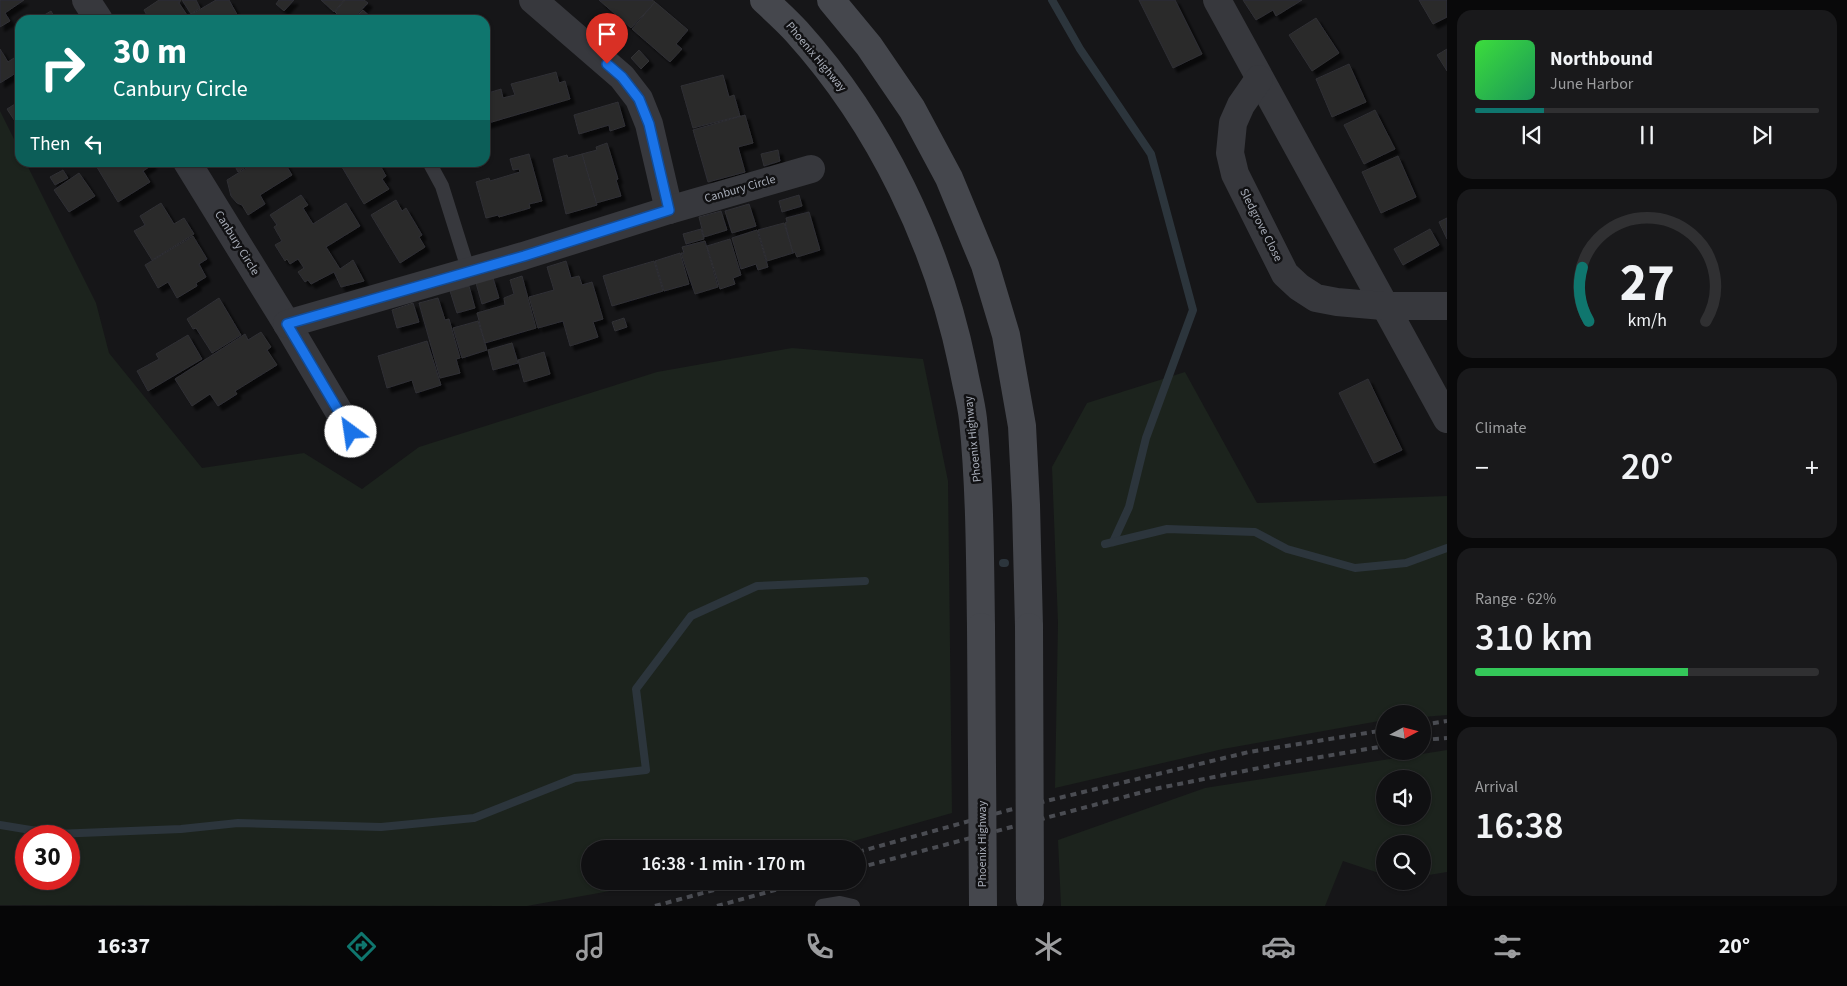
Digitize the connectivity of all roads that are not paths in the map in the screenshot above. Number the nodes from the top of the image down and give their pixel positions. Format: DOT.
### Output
graph roads {
  1 [pos="86,0"];
  2 [pos="533,0"];
  3 [pos="764,0"];
  4 [pos="831,0"];
  5 [pos="1217,0"];
  6 [pos="96,15"];
  7 [pos="1259,79"];
  8 [pos="190,167"];
  9 [pos="432,167"];
  10 [pos="811,169"];
  11 [pos="669,210"];
  12 [pos="469,272"];
  13 [pos="1383,306"];
  14 [pos="1447,306"];
  15 [pos="287,324"];
  16 [pos="1447,419"];
  17 [pos="351,432"];
  18 [pos="1030,903"];
  19 [pos="822,906"];
  20 [pos="853,906"];
  21 [pos="983,906"];
  1 -- 6 [label="street"];
  2 -- 11 [label="street"];
  3 -- 21 [label="main road, Phoenix Highway, bridge"];
  4 -- 18 [label="main road, bridge"];
  5 -- 7 [label="street"];
  7 -- 13 [label="street"];
  7 -- 13 [label="street, Sledgrove Close"];
  8 -- 15 [label="street, Canbury Circle"];
  9 -- 12 [label="lane"];
  10 -- 11 [label="street, Canbury Circle"];
  11 -- 12 [label="street, Canbury Circle"];
  12 -- 15 [label="street, Canbury Circle"];
  13 -- 14 [label="street, Sledgrove Close"];
  13 -- 16 [label="street"];
  15 -- 17 [label="street, Canbury Circle"];
  19 -- 20 [label="lane"];
}
